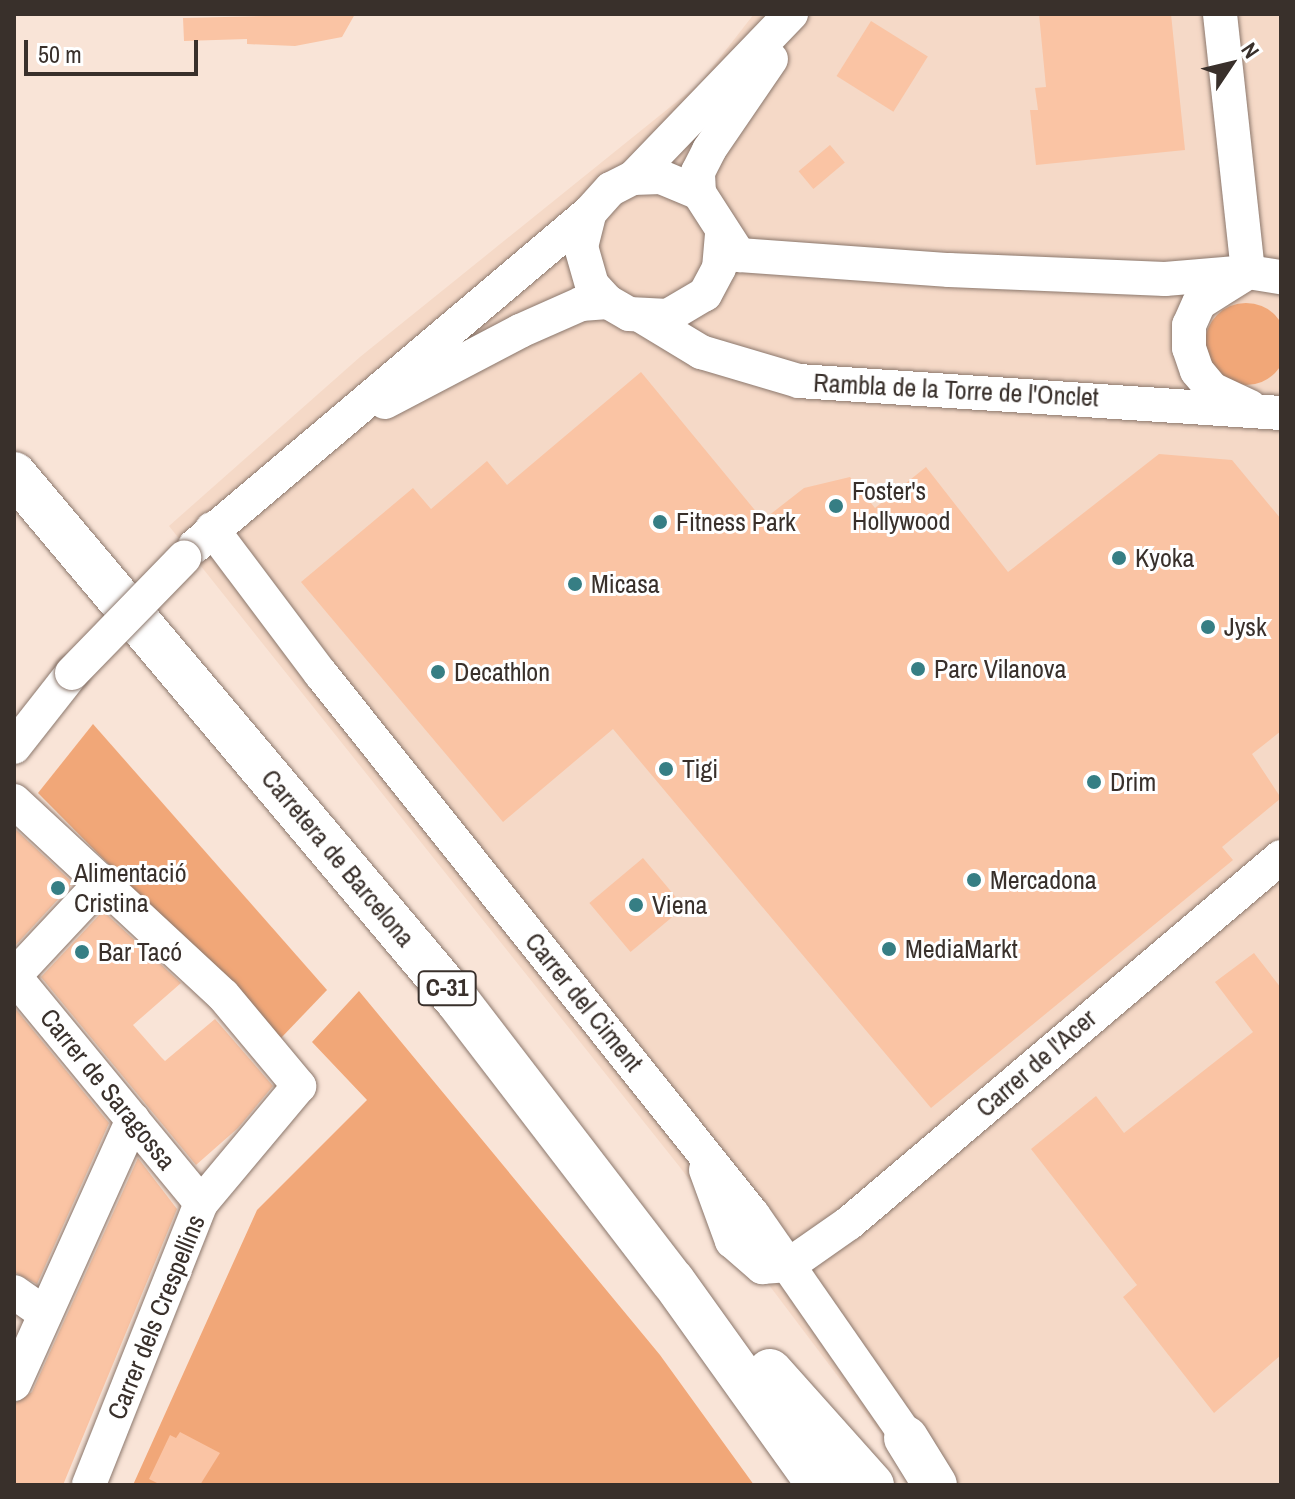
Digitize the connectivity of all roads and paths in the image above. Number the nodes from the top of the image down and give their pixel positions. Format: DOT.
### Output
graph roads {
  1 [pos="791,14"];
  2 [pos="801,14"];
  3 [pos="1220,14"];
  4 [pos="633,178"];
  5 [pos="699,193"];
  6 [pos="590,212"];
  7 [pos="722,234"];
  8 [pos="1244,234"];
  9 [pos="1206,275"];
  10 [pos="1265,275"];
  11 [pos="608,302"];
  12 [pos="643,317"];
  13 [pos="1272,408"];
  14 [pos="334,427"];
  15 [pos="14,474"];
  16 [pos="212,529"];
  17 [pos="14,747"];
  18 [pos="14,801"];
  19 [pos="1281,857"];
  20 [pos="103,881"];
  21 [pos="14,976"];
  22 [pos="133,1119"];
  23 [pos="201,1203"];
  24 [pos="789,1265"];
  25 [pos="673,1281"];
  26 [pos="14,1292"];
  27 [pos="45,1314"];
  28 [pos="14,1384"];
  29 [pos="906,1438"];
  30 [pos="89,1485"];
  31 [pos="819,1485"];
  32 [pos="872,1485"];
  33 [pos="935,1485"];
  34 [pos="944,1485"];
  1 -- 4 [label="street"];
  2 -- 5 [label="street"];
  3 -- 8 [label="street"];
  4 -- 5 [label="street"];
  4 -- 6 [label="street"];
  5 -- 7 [label="street"];
  6 -- 11 [label="street"];
  6 -- 14 [label="street"];
  7 -- 9 [label="street"];
  7 -- 12 [label="street"];
  8 -- 9 [label="street"];
  8 -- 10 [label="street"];
  9 -- 10 [label="street"];
  10 -- 13 [label="street"];
  11 -- 12 [label="street"];
  11 -- 14 [label="street"];
  12 -- 13 [label="street, Rambla de la Torre de l'Onclet"];
  14 -- 16 [label="street"];
  15 -- 25 [label="highway, Carretera de Barcelona / C-31"];
  16 -- 17 [label="street, bridge"];
  16 -- 24 [label="street, Carrer del Ciment"];
  18 -- 20 [label="street"];
  19 -- 24 [label="street, Carrer de l'Acer"];
  20 -- 21 [label="street"];
  20 -- 23 [label="street, Carrer dels Crespellins"];
  21 -- 22 [label="street, Carrer de Saragossa"];
  22 -- 23 [label="street, Carrer de Saragossa"];
  22 -- 27 [label="street"];
  23 -- 30 [label="street, Carrer dels Crespellins"];
  24 -- 29 [label="street"];
  25 -- 31 [label="highway, Carretera de Barcelona / C-31"];
  25 -- 32 [label="highway"];
  26 -- 27 [label="street"];
  27 -- 28 [label="street"];
  29 -- 33 [label="highway"];
  29 -- 34 [label="street"];
}
